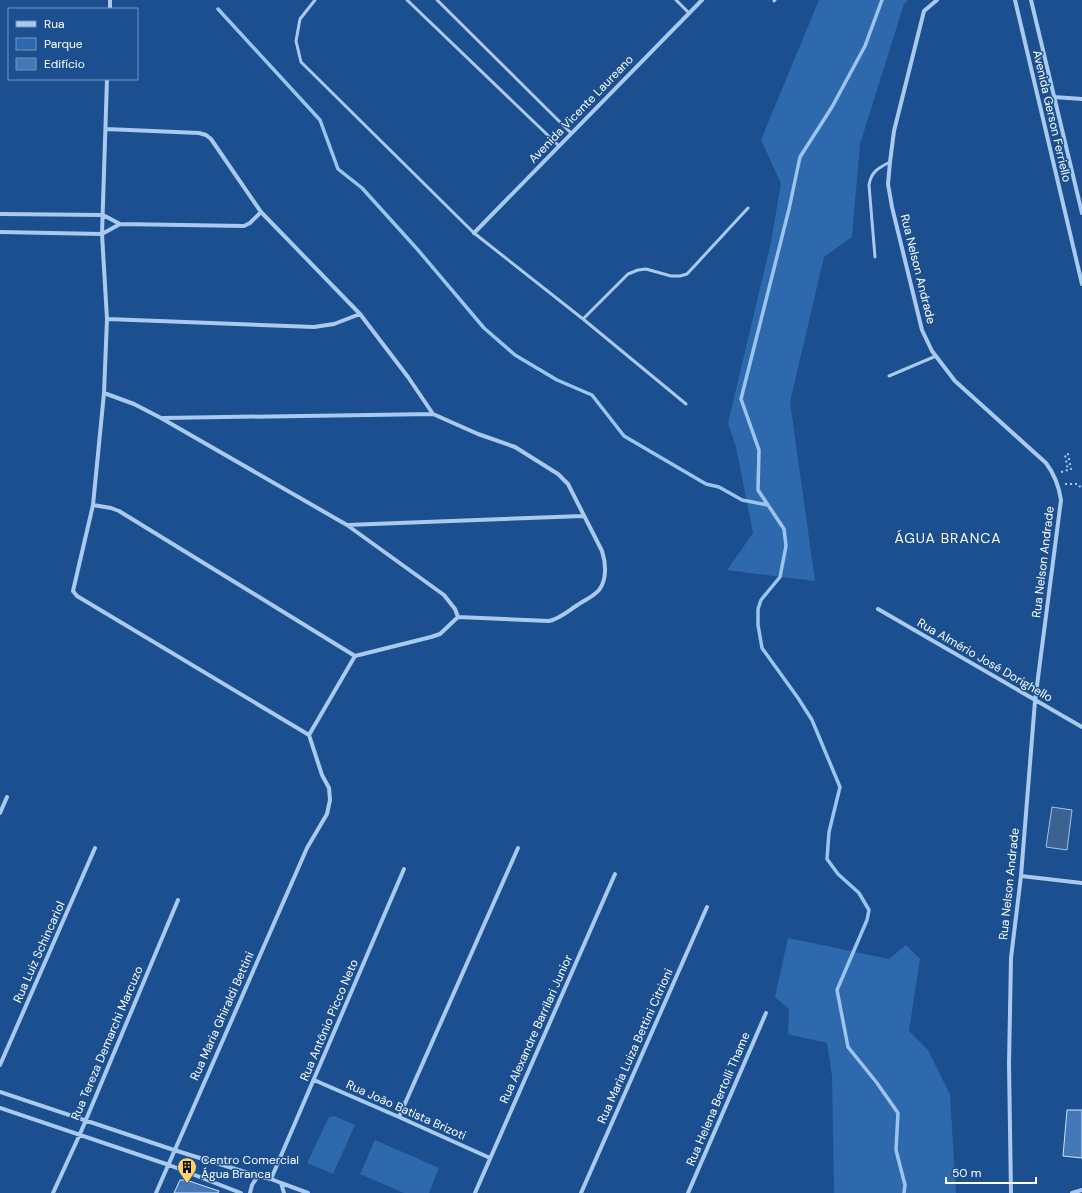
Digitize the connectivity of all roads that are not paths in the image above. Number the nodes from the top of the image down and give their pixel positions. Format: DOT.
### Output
graph roads {
  1 [pos="315,0"];
  2 [pos="407,0"];
  3 [pos="437,0"];
  4 [pos="676,0"];
  5 [pos="702,0"];
  6 [pos="937,0"];
  7 [pos="1015,0"];
  8 [pos="1031,0"];
  9 [pos="689,13"];
  10 [pos="107,80"];
  11 [pos="1054,97"];
  12 [pos="1082,99"];
  13 [pos="106,129"];
  14 [pos="571,133"];
  15 [pos="559,146"];
  16 [pos="890,162"];
  17 [pos="748,208"];
  18 [pos="261,212"];
  19 [pos="1082,213"];
  20 [pos="0,214"];
  21 [pos="103,215"];
  22 [pos="120,224"];
  23 [pos="0,232"];
  24 [pos="474,233"];
  25 [pos="102,234"];
  26 [pos="875,257"];
  27 [pos="1082,284"];
  28 [pos="360,314"];
  29 [pos="107,319"];
  30 [pos="583,319"];
  31 [pos="936,356"];
  32 [pos="889,376"];
  33 [pos="104,393"];
  34 [pos="686,404"];
  35 [pos="433,414"];
  36 [pos="161,418"];
  37 [pos="93,505"];
  38 [pos="583,516"];
  39 [pos="347,524"];
  40 [pos="878,609"];
  41 [pos="458,617"];
  42 [pos="355,656"];
  43 [pos="1035,701"];
  44 [pos="1082,727"];
  45 [pos="309,735"];
  46 [pos="7,797"];
  47 [pos="0,813"];
  48 [pos="96,848"];
  49 [pos="518,848"];
  50 [pos="404,869"];
  51 [pos="616,874"];
  52 [pos="1021,876"];
  53 [pos="1082,883"];
  54 [pos="178,900"];
  55 [pos="707,907"];
  56 [pos="766,1013"];
  57 [pos="0,1065"];
  58 [pos="314,1080"];
  59 [pos="0,1092"];
  60 [pos="0,1108"];
  61 [pos="399,1117"];
  62 [pos="86,1120"];
  63 [pos="80,1134"];
  64 [pos="174,1150"];
  65 [pos="490,1158"];
  66 [pos="169,1165"];
  67 [pos="258,1176"];
  68 [pos="271,1179"];
  69 [pos="281,1183"];
  70 [pos="1082,1190"];
  71 [pos="54,1193"];
  72 [pos="156,1193"];
  73 [pos="241,1193"];
  74 [pos="250,1193"];
  75 [pos="284,1193"];
  76 [pos="308,1193"];
  77 [pos="475,1193"];
  78 [pos="581,1193"];
  79 [pos="688,1193"];
  80 [pos="1011,1193"];
  81 [pos="1072,1193"];
  1 -- 24 [label="lane"];
  2 -- 15 [label="lane"];
  3 -- 14 [label="lane"];
  4 -- 9 [label="lane"];
  5 -- 9 [label="street, Avenida Vicente Laureano"];
  6 -- 16 [label="street, Rua Nelson Andrade"];
  7 -- 27 [label="street, Avenida Gerson Ferriello"];
  8 -- 11 [label="street, Avenida Gerson Ferriello"];
  9 -- 14 [label="street, Avenida Vicente Laureano"];
  10 -- 13 [label="street"];
  11 -- 12 [label="street"];
  11 -- 19 [label="street, Avenida Gerson Ferriello"];
  13 -- 18 [label="street"];
  13 -- 21 [label="street"];
  14 -- 15 [label="street, Avenida Vicente Laureano"];
  15 -- 24 [label="street, Avenida Vicente Laureano"];
  16 -- 26 [label="lane"];
  16 -- 31 [label="street, Rua Nelson Andrade"];
  17 -- 30 [label="lane"];
  18 -- 22 [label="street"];
  18 -- 28 [label="street"];
  20 -- 21 [label="street"];
  21 -- 22 [label="street"];
  21 -- 25 [label="street"];
  22 -- 25 [label="street"];
  23 -- 25 [label="street"];
  24 -- 30 [label="lane"];
  25 -- 29 [label="street"];
  28 -- 29 [label="street"];
  28 -- 35 [label="street"];
  29 -- 33 [label="street"];
  30 -- 34 [label="lane"];
  31 -- 32 [label="lane"];
  31 -- 43 [label="street, Rua Nelson Andrade"];
  33 -- 36 [label="street"];
  33 -- 37 [label="street"];
  35 -- 36 [label="street"];
  35 -- 38 [label="street"];
  36 -- 39 [label="street"];
  37 -- 42 [label="street"];
  37 -- 45 [label="street"];
  38 -- 39 [label="street"];
  38 -- 41 [label="street"];
  39 -- 41 [label="street"];
  40 -- 43 [label="street, Rua Almério José Dorighello"];
  41 -- 42 [label="street"];
  42 -- 45 [label="street"];
  43 -- 44 [label="street, Rua Almério José Dorighello"];
  43 -- 52 [label="street, Rua Nelson Andrade"];
  45 -- 64 [label="street, Rua Maria Ghiraldi Bettini"];
  46 -- 47 [label="street"];
  48 -- 57 [label="street, Rua Luiz Schincariol"];
  49 -- 61 [label="street"];
  50 -- 58 [label="street, Rua Antônio Picco Neto"];
  51 -- 65 [label="street, Rua Alexandre Barrilari Junior"];
  52 -- 53 [label="street"];
  52 -- 80 [label="street, Rua Nelson Andrade"];
  54 -- 62 [label="street, Rua Tereza Demarchi Marcuzo"];
  55 -- 78 [label="street, Rua Maria Luiza Bettini Citrioni"];
  56 -- 79 [label="street, Rua Helena Bertolli Thame"];
  58 -- 61 [label="street, Rua João Batista Brizoti"];
  58 -- 68 [label="street, Rua Antônio Picco Neto"];
  59 -- 62 [label="street"];
  60 -- 63 [label="street"];
  61 -- 65 [label="street, Rua João Batista Brizoti"];
  62 -- 63 [label="street, Rua Tereza Demarchi Marcuzo"];
  62 -- 64 [label="street"];
  63 -- 66 [label="street"];
  63 -- 71 [label="street, Rua Tereza Demarchi Marcuzo"];
  64 -- 66 [label="street, Rua Maria Ghiraldi Bettini"];
  64 -- 67 [label="street"];
  65 -- 77 [label="street, Rua Alexandre Barrilari Junior"];
  66 -- 72 [label="street, Rua Maria Ghiraldi Bettini"];
  66 -- 73 [label="street"];
  67 -- 68 [label="street"];
  67 -- 74 [label="street"];
  68 -- 69 [label="street"];
  69 -- 75 [label="street"];
  69 -- 76 [label="street"];
  70 -- 81 [label="street"];
}
